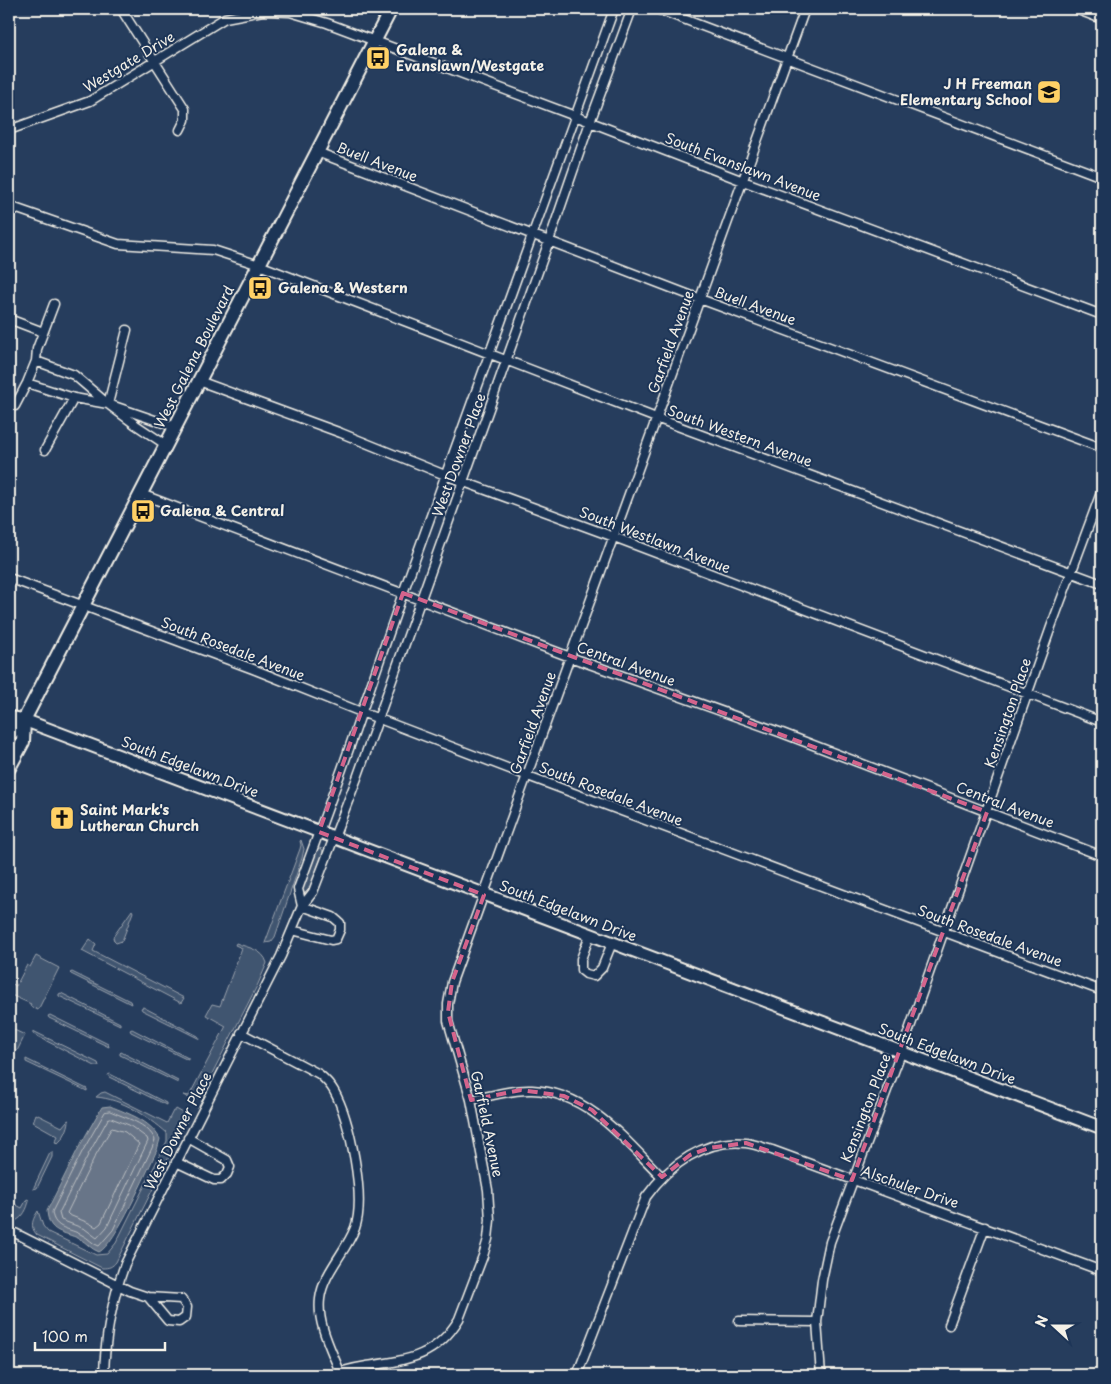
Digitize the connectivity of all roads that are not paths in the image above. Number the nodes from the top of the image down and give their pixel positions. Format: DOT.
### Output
graph roads {
  1 [pos="121,9"];
  2 [pos="391,9"];
  3 [pos="614,9"];
  4 [pos="632,9"];
  5 [pos="657,9"];
  6 [pos="805,9"];
  7 [pos="1076,9"];
  8 [pos="263,10"];
  9 [pos="1102,19"];
  10 [pos="375,40"];
  11 [pos="787,58"];
  12 [pos="154,61"];
  13 [pos="575,116"];
  14 [pos="590,122"];
  15 [pos="9,130"];
  16 [pos="180,130"];
  17 [pos="317,152"];
  18 [pos="1102,177"];
  19 [pos="743,181"];
  20 [pos="9,206"];
  21 [pos="533,234"];
  22 [pos="549,241"];
  23 [pos="259,265"];
  24 [pos="700,299"];
  25 [pos="54,304"];
  26 [pos="1102,316"];
  27 [pos="9,319"];
  28 [pos="128,330"];
  29 [pos="44,332"];
  30 [pos="490,354"];
  31 [pos="36,361"];
  32 [pos="506,361"];
  33 [pos="199,381"];
  34 [pos="27,383"];
  35 [pos="74,398"];
  36 [pos="9,404"];
  37 [pos="108,404"];
  38 [pos="656,418"];
  39 [pos="175,427"];
  40 [pos="166,445"];
  41 [pos="1102,448"];
  42 [pos="45,450"];
  43 [pos="445,475"];
  44 [pos="462,482"];
  45 [pos="1102,490"];
  46 [pos="141,494"];
  47 [pos="614,537"];
  48 [pos="1072,573"];
  49 [pos="9,578"];
  50 [pos="1102,584"];
  51 [pos="403,592"];
  52 [pos="420,599"];
  53 [pos="83,606"];
  54 [pos="570,657"];
  55 [pos="1029,694"];
  56 [pos="361,712"];
  57 [pos="9,717"];
  58 [pos="377,718"];
  59 [pos="24,720"];
  60 [pos="1102,722"];
  61 [pos="9,735"];
  62 [pos="9,768"];
  63 [pos="528,776"];
  64 [pos="987,812"];
  65 [pos="319,832"];
  66 [pos="334,838"];
  67 [pos="1102,856"];
  68 [pos="484,895"];
  69 [pos="302,906"];
  70 [pos="292,930"];
  71 [pos="944,932"];
  72 [pos="590,935"];
  73 [pos="612,943"];
  74 [pos="1102,991"];
  75 [pos="242,1033"];
  76 [pos="901,1053"];
  77 [pos="471,1100"];
  78 [pos="1102,1128"];
  79 [pos="188,1138"];
  80 [pos="176,1162"];
  81 [pos="662,1177"];
  82 [pos="852,1180"];
  83 [pos="985,1226"];
  84 [pos="9,1230"];
  85 [pos="1102,1271"];
  86 [pos="118,1284"];
  87 [pos="148,1297"];
  88 [pos="739,1321"];
  89 [pos="817,1322"];
  90 [pos="949,1325"];
  91 [pos="336,1374"];
  92 [pos="104,1375"];
  93 [pos="577,1375"];
  94 [pos="821,1375"];
  1 -- 12 [label="street"];
  2 -- 10 [label="main road, West Galena Boulevard"];
  3 -- 13 [label="street, West Downer Place"];
  4 -- 14 [label="street, West Downer Place"];
  5 -- 11 [label="street"];
  6 -- 11 [label="street, Garfield Avenue"];
  7 -- 9 [label="street"];
  8 -- 10 [label="street, Westgate Drive"];
  8 -- 12 [label="street, Westgate Drive"];
  10 -- 13 [label="street, South Evanslawn Avenue"];
  10 -- 17 [label="main road, West Galena Boulevard"];
  11 -- 18 [label="street"];
  11 -- 19 [label="street, Garfield Avenue"];
  12 -- 15 [label="street, Westgate Drive"];
  12 -- 16 [label="street"];
  13 -- 14 [label="street, South Evanslawn Avenue"];
  13 -- 21 [label="street, West Downer Place"];
  14 -- 19 [label="street, South Evanslawn Avenue"];
  14 -- 22 [label="street, West Downer Place"];
  17 -- 21 [label="street, Buell Avenue"];
  17 -- 23 [label="main road, West Galena Boulevard"];
  19 -- 24 [label="street, Garfield Avenue"];
  19 -- 26 [label="street, South Evanslawn Avenue"];
  20 -- 23 [label="street, South Western Avenue"];
  21 -- 22 [label="street, Buell Avenue"];
  21 -- 30 [label="street, West Downer Place"];
  22 -- 24 [label="street, Buell Avenue"];
  22 -- 32 [label="street, West Downer Place"];
  23 -- 30 [label="street, South Western Avenue"];
  23 -- 33 [label="main road, West Galena Boulevard"];
  24 -- 38 [label="street, Garfield Avenue"];
  24 -- 41 [label="street, Buell Avenue"];
  25 -- 29 [label="street"];
  27 -- 29 [label="street"];
  28 -- 37 [label="street"];
  29 -- 31 [label="street"];
  30 -- 32 [label="street, South Western Avenue"];
  30 -- 43 [label="street, West Downer Place"];
  31 -- 34 [label="street"];
  31 -- 37 [label="street"];
  32 -- 38 [label="street, South Western Avenue"];
  32 -- 44 [label="street, West Downer Place"];
  33 -- 39 [label="main road, West Galena Boulevard"];
  33 -- 43 [label="street, South Westlawn Avenue"];
  34 -- 35 [label="street"];
  34 -- 36 [label="street"];
  35 -- 37 [label="street"];
  35 -- 42 [label="street"];
  37 -- 39 [label="street"];
  37 -- 40 [label="street"];
  38 -- 47 [label="street, Garfield Avenue"];
  38 -- 48 [label="street, South Western Avenue"];
  39 -- 40 [label="main road, West Galena Boulevard"];
  40 -- 46 [label="main road, West Galena Boulevard"];
  43 -- 44 [label="street, South Westlawn Avenue"];
  43 -- 51 [label="street, West Downer Place"];
  44 -- 47 [label="street, South Westlawn Avenue"];
  44 -- 52 [label="street, West Downer Place"];
  45 -- 48 [label="street, Kensington Place"];
  46 -- 51 [label="street, Central Avenue"];
  46 -- 53 [label="main road, West Galena Boulevard"];
  47 -- 54 [label="street, Garfield Avenue"];
  47 -- 55 [label="street, South Westlawn Avenue"];
  48 -- 50 [label="street, South Western Avenue"];
  48 -- 55 [label="street, Kensington Place"];
  49 -- 53 [label="street, South Rosedale Avenue"];
  51 -- 52 [label="street, Central Avenue"];
  51 -- 56 [label="street, West Downer Place"];
  52 -- 54 [label="street, Central Avenue"];
  52 -- 58 [label="street, West Downer Place"];
  53 -- 56 [label="street, South Rosedale Avenue"];
  53 -- 59 [label="main road, West Galena Boulevard"];
  54 -- 63 [label="street, Garfield Avenue"];
  54 -- 64 [label="street, Central Avenue"];
  55 -- 60 [label="street, South Westlawn Avenue"];
  55 -- 64 [label="street, Kensington Place"];
  56 -- 58 [label="street, South Rosedale Avenue"];
  56 -- 65 [label="street, West Downer Place"];
  57 -- 59 [label="street, South Edgelawn Drive"];
  58 -- 63 [label="street, South Rosedale Avenue"];
  58 -- 66 [label="street, West Downer Place"];
  59 -- 61 [label="main road, West Galena Boulevard"];
  59 -- 62 [label="main road, West Galena Boulevard"];
  59 -- 65 [label="street, South Edgelawn Drive"];
  63 -- 68 [label="street, Garfield Avenue"];
  63 -- 71 [label="street, South Rosedale Avenue"];
  64 -- 67 [label="street, Central Avenue"];
  64 -- 71 [label="street, Kensington Place"];
  65 -- 66 [label="street, South Edgelawn Drive"];
  65 -- 69 [label="street, West Downer Place"];
  66 -- 68 [label="street, South Edgelawn Drive"];
  66 -- 69 [label="street, West Downer Place"];
  68 -- 72 [label="street, South Edgelawn Drive"];
  68 -- 77 [label="street, Garfield Avenue"];
  69 -- 70 [label="street, West Downer Place"];
  69 -- 70 [label="street"];
  70 -- 75 [label="street, West Downer Place"];
  71 -- 74 [label="street, South Rosedale Avenue"];
  71 -- 76 [label="street, Kensington Place"];
  72 -- 73 [label="street, South Edgelawn Drive"];
  72 -- 73 [label="street"];
  73 -- 76 [label="street, South Edgelawn Drive"];
  75 -- 79 [label="street, West Downer Place"];
  75 -- 91 [label="street"];
  76 -- 78 [label="street, South Edgelawn Drive"];
  76 -- 82 [label="street, Kensington Place"];
  77 -- 81 [label="street"];
  77 -- 91 [label="street, Garfield Avenue"];
  79 -- 80 [label="street, West Downer Place"];
  79 -- 80 [label="street"];
  80 -- 86 [label="street, West Downer Place"];
  81 -- 82 [label="street, Alschuler Drive"];
  81 -- 93 [label="street, Alschuler Drive"];
  82 -- 83 [label="street, Alschuler Drive"];
  82 -- 89 [label="street, Kensington Place"];
  83 -- 85 [label="street, Alschuler Drive"];
  83 -- 90 [label="street"];
  84 -- 86 [label="street"];
  86 -- 87 [label="street"];
  86 -- 92 [label="street, West Downer Place"];
  87 -- 87 [label="street"];
  88 -- 89 [label="street"];
  89 -- 94 [label="street, Kensington Place"];
}
